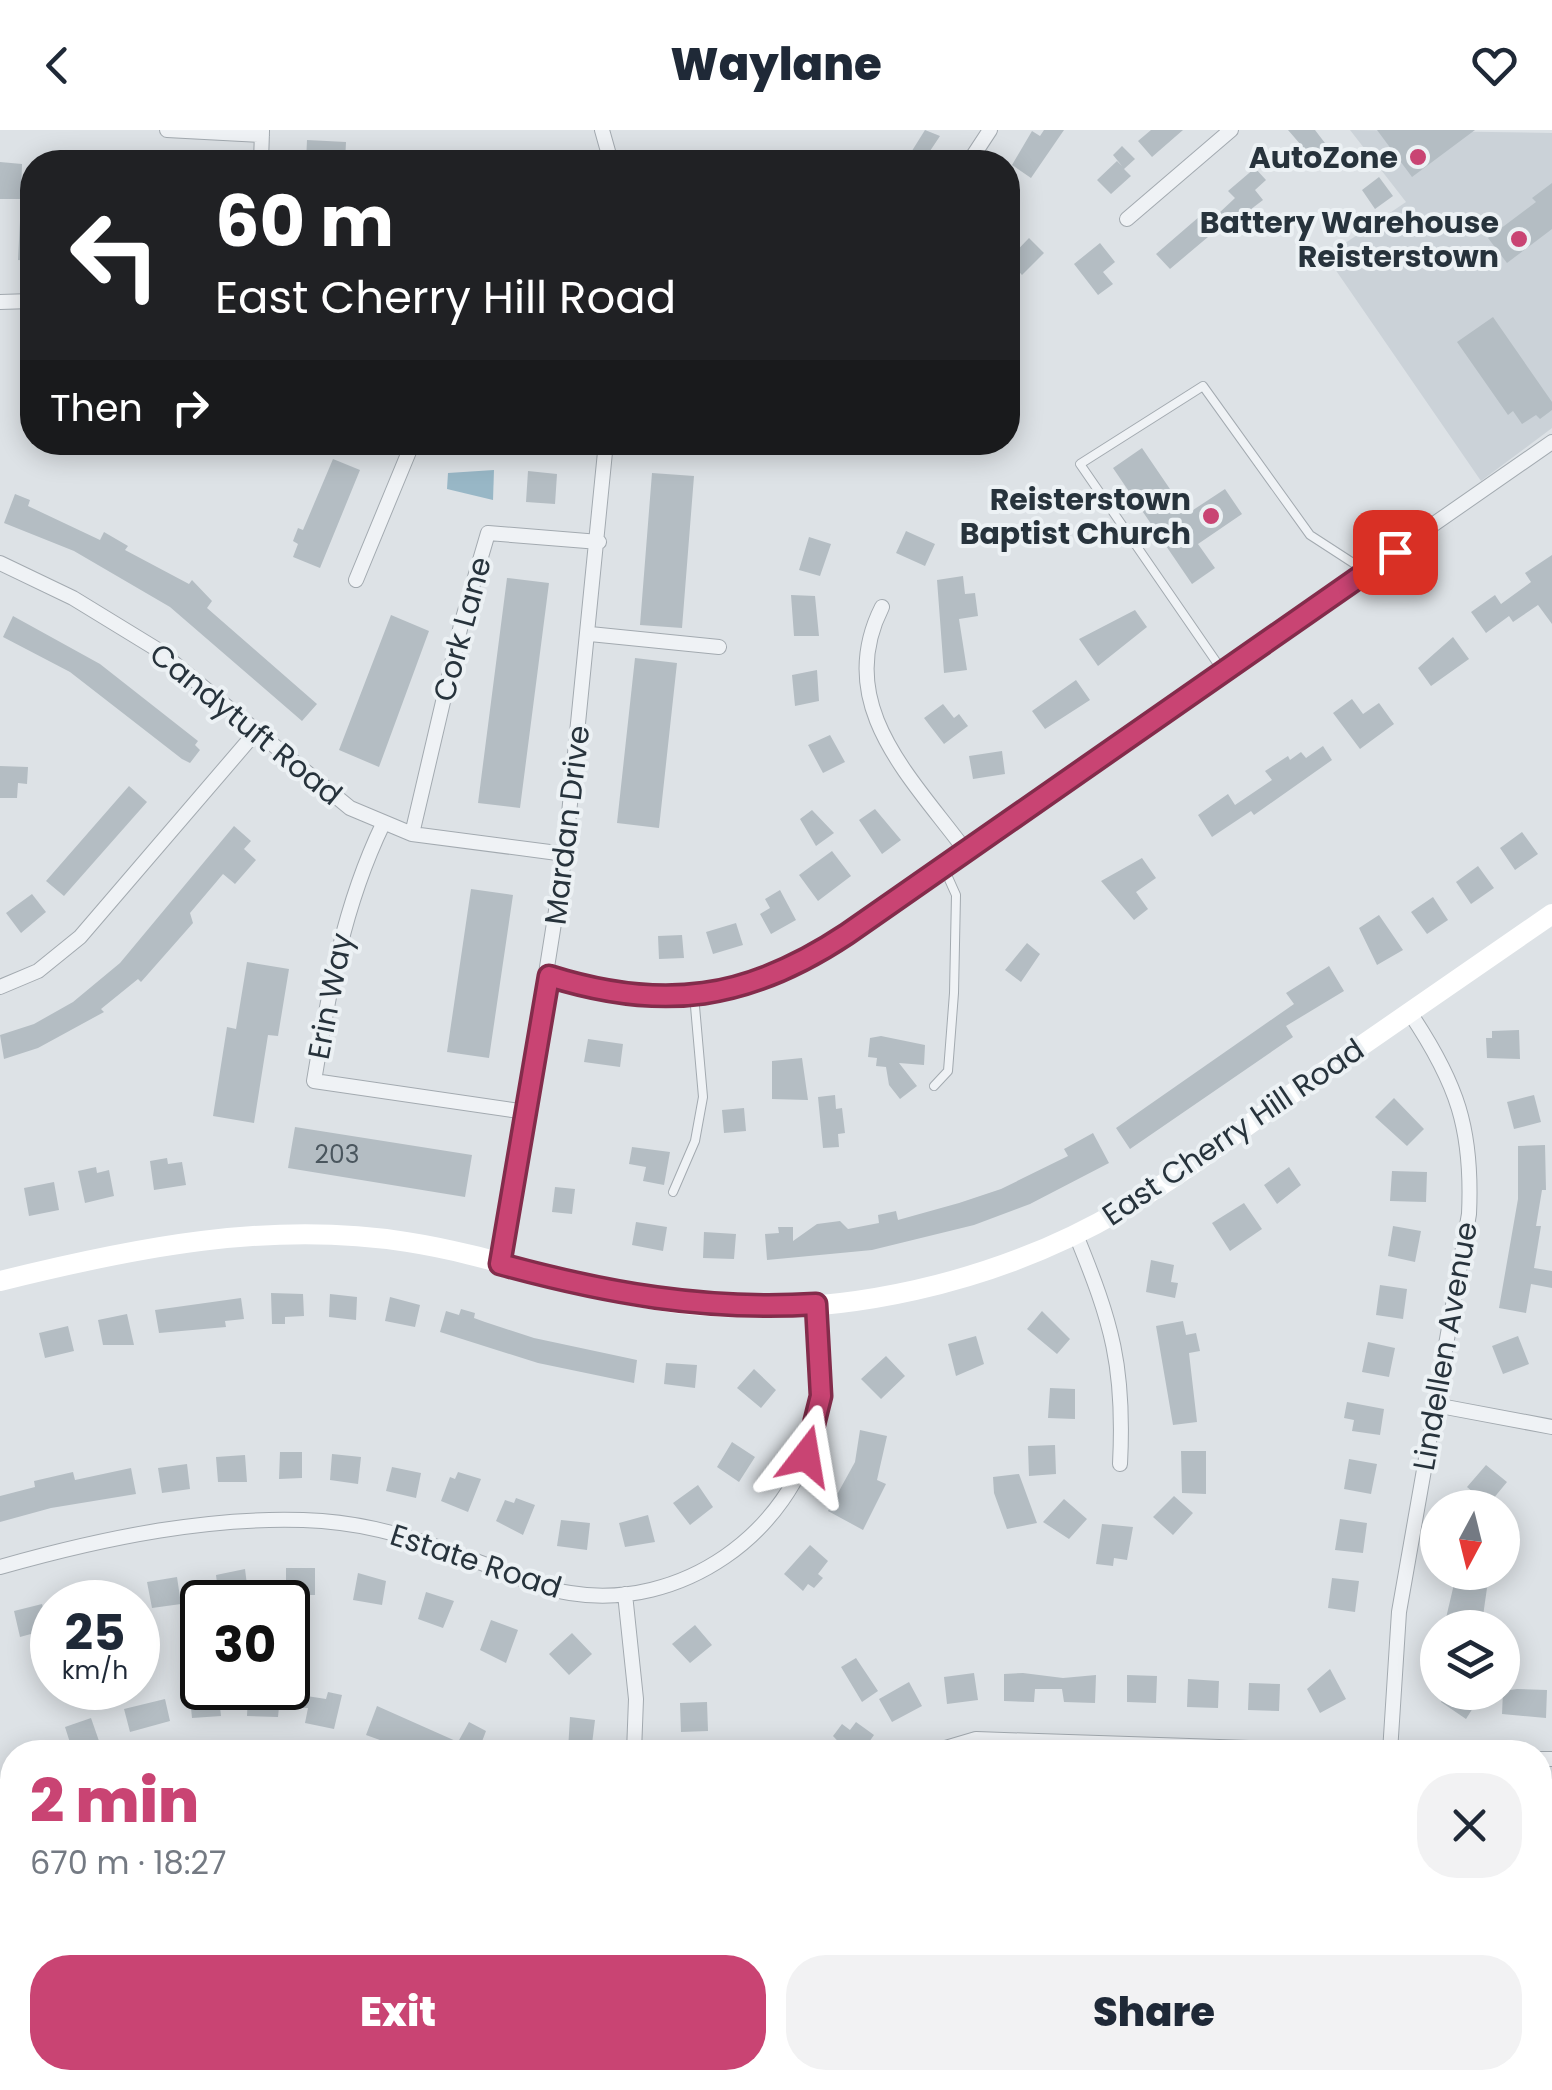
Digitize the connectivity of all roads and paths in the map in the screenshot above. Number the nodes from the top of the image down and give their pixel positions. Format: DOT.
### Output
graph roads {
  1 [pos="168,130"];
  2 [pos="1231,130"];
  3 [pos="262,133"];
  4 [pos="1126,219"];
  5 [pos="1552,442"];
  6 [pos="408,455"];
  7 [pos="605,455"];
  8 [pos="599,542"];
  9 [pos="0,563"];
  10 [pos="1367,572"];
  11 [pos="356,580"];
  12 [pos="882,607"];
  13 [pos="590,634"];
  14 [pos="720,647"];
  15 [pos="1224,673"];
  16 [pos="254,733"];
  17 [pos="383,824"];
  18 [pos="412,834"];
  19 [pos="964,850"];
  20 [pos="565,854"];
  21 [pos="943,866"];
  22 [pos="1552,914"];
  23 [pos="549,976"];
  24 [pos="0,988"];
  25 [pos="694,995"];
  26 [pos="1410,1013"];
  27 [pos="934,1086"];
  28 [pos="526,1112"];
  29 [pos="672,1192"];
  30 [pos="1076,1235"];
  31 [pos="500,1264"];
  32 [pos="0,1280"];
  33 [pos="816,1304"];
  34 [pos="1435,1405"];
  35 [pos="1552,1427"];
  36 [pos="1120,1464"];
  37 [pos="0,1567"];
  38 [pos="625,1594"];
  39 [pos="634,1740"];
  40 [pos="1391,1740"];
  1 -- 3 [label="street"];
  2 -- 4 [label="street"];
  5 -- 10 [label="street"];
  6 -- 11 [label="street"];
  7 -- 8 [label="street, Mardan Drive"];
  8 -- 13 [label="street, Mardan Drive"];
  8 -- 18 [label="street, Cork Lane"];
  9 -- 16 [label="street, Candytuft Road"];
  10 -- 15 [label="street"];
  10 -- 15 [label="lane"];
  12 -- 19 [label="street"];
  13 -- 14 [label="street"];
  13 -- 20 [label="street, Mardan Drive"];
  15 -- 19 [label="street"];
  16 -- 17 [label="street, Candytuft Road"];
  16 -- 24 [label="street"];
  17 -- 18 [label="street, Candytuft Road"];
  17 -- 28 [label="street, Erin Way"];
  18 -- 20 [label="street, Candytuft Road"];
  19 -- 21 [label="street"];
  20 -- 23 [label="street, Mardan Drive"];
  21 -- 25 [label="street"];
  21 -- 27 [label="lane"];
  22 -- 26 [label="main road, East Cherry Hill Road"];
  23 -- 25 [label="street"];
  23 -- 28 [label="street, Mardan Drive"];
  25 -- 29 [label="lane"];
  26 -- 30 [label="main road, East Cherry Hill Road"];
  26 -- 34 [label="street, Lindellen Avenue"];
  28 -- 31 [label="street, Mardan Drive"];
  30 -- 33 [label="main road, East Cherry Hill Road"];
  30 -- 36 [label="street"];
  31 -- 32 [label="main road, East Cherry Hill Road"];
  31 -- 33 [label="main road, East Cherry Hill Road"];
  33 -- 38 [label="street, Estate Road"];
  34 -- 35 [label="street"];
  34 -- 40 [label="street, Lindellen Avenue"];
  37 -- 38 [label="street, Estate Road"];
  38 -- 39 [label="street"];
}
